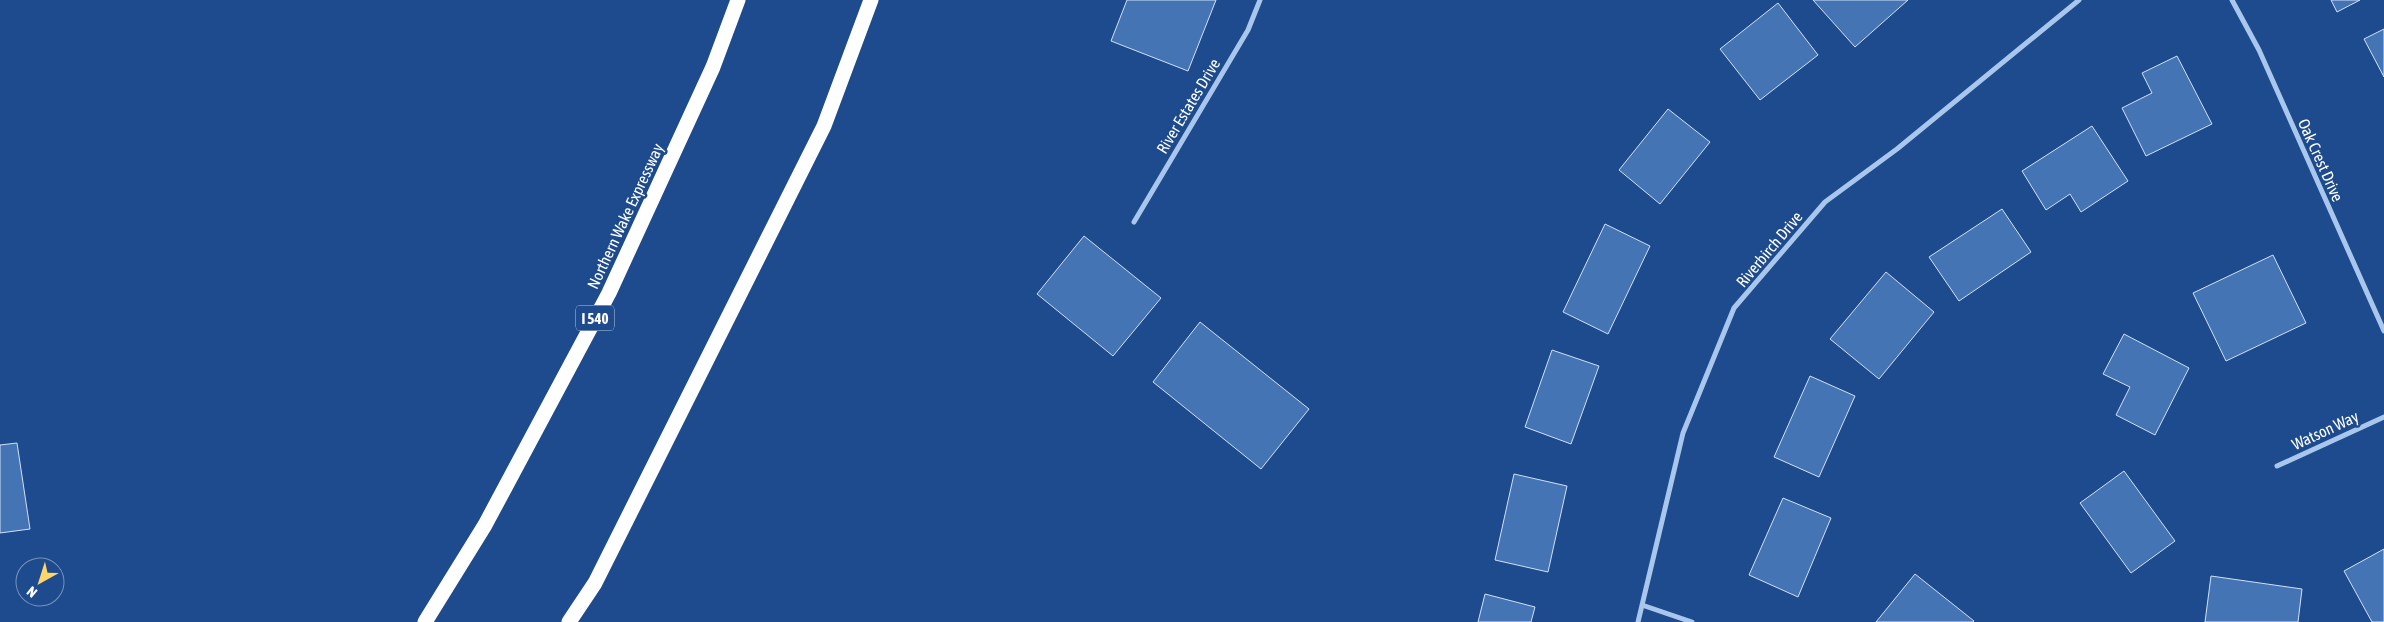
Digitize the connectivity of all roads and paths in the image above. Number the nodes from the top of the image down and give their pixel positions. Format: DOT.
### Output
graph roads {
  1 [pos="738,0"];
  2 [pos="871,0"];
  3 [pos="1260,0"];
  4 [pos="2079,0"];
  5 [pos="2232,0"];
  6 [pos="1134,222"];
  7 [pos="2384,331"];
  8 [pos="2384,417"];
  9 [pos="2277,466"];
  10 [pos="1642,605"];
  11 [pos="425,622"];
  12 [pos="569,622"];
  13 [pos="1638,622"];
  14 [pos="1692,622"];
  1 -- 11 [label="highway, Northern Wake Expressway / I 540"];
  2 -- 12 [label="highway"];
  3 -- 6 [label="street, River Estates Drive"];
  4 -- 10 [label="street, Riverbirch Drive"];
  5 -- 7 [label="street, Oak Crest Drive"];
  8 -- 9 [label="street, Watson Way"];
  10 -- 13 [label="street, Riverbirch Drive"];
  10 -- 14 [label="street"];
}
